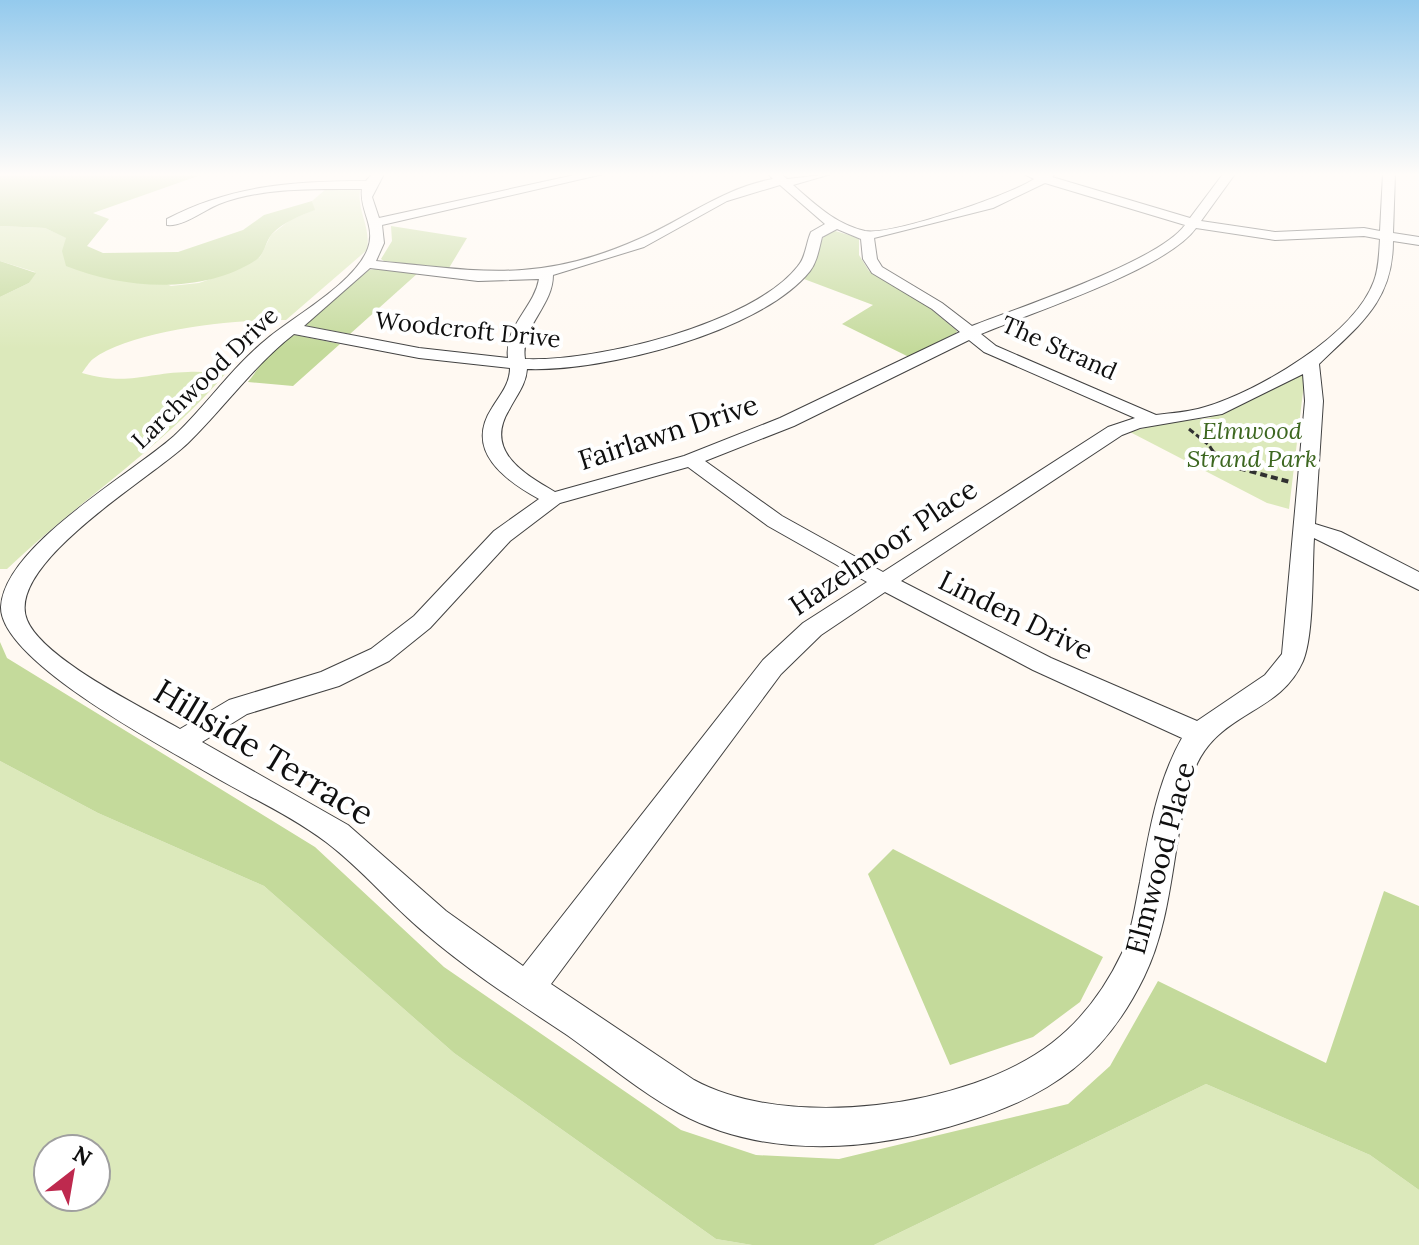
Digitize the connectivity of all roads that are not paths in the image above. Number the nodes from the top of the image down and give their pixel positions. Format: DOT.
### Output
graph roads {
  1 [pos="378,232"];
  2 [pos="659,232"];
  3 [pos="821,232"];
  4 [pos="855,232"];
  5 [pos="884,232"];
  6 [pos="1186,232"];
  7 [pos="1248,232"];
  8 [pos="1348,232"];
  9 [pos="1352,232"];
  10 [pos="1386,234"];
  11 [pos="866,236"];
  12 [pos="1419,241"];
  13 [pos="368,264"];
  14 [pos="545,271"];
  15 [pos="290,328"];
  16 [pos="970,333"];
  17 [pos="516,363"];
  18 [pos="1310,363"];
  19 [pos="1159,418"];
  20 [pos="691,460"];
  21 [pos="553,499"];
  22 [pos="1302,527"];
  23 [pos="884,581"];
  24 [pos="1419,582"];
  25 [pos="13,603"];
  26 [pos="1199,734"];
  27 [pos="180,742"];
  28 [pos="528,987"];
  1 -- 13 [label="street"];
  2 -- 14 [label="street"];
  3 -- 17 [label="street, Woodcroft Drive"];
  4 -- 11 [label="street"];
  5 -- 11 [label="street"];
  6 -- 16 [label="street, Fairlawn Drive"];
  7 -- 8 [label="street"];
  9 -- 10 [label="street"];
  10 -- 12 [label="street"];
  10 -- 18 [label="street"];
  11 -- 16 [label="street, The Strand"];
  13 -- 14 [label="street"];
  13 -- 15 [label="street, Larchwood Drive"];
  14 -- 17 [label="street"];
  15 -- 17 [label="street, Woodcroft Drive"];
  15 -- 25 [label="street, Larchwood Drive"];
  16 -- 19 [label="street, The Strand"];
  16 -- 20 [label="street, Fairlawn Drive"];
  17 -- 21 [label="street"];
  18 -- 19 [label="street, Hazelmoor Place"];
  18 -- 22 [label="street, Elmwood Place"];
  19 -- 23 [label="street, Hazelmoor Place"];
  20 -- 21 [label="street, Fairlawn Drive"];
  20 -- 23 [label="street, Linden Drive"];
  21 -- 27 [label="street, Fairlawn Drive"];
  22 -- 24 [label="street"];
  22 -- 26 [label="street, Elmwood Place"];
  23 -- 26 [label="street, Linden Drive"];
  23 -- 28 [label="street, Hazelmoor Place"];
  25 -- 27 [label="street, Hillside Terrace"];
  26 -- 28 [label="street, Elmwood Place"];
  27 -- 28 [label="street, Hillside Terrace"];
}
